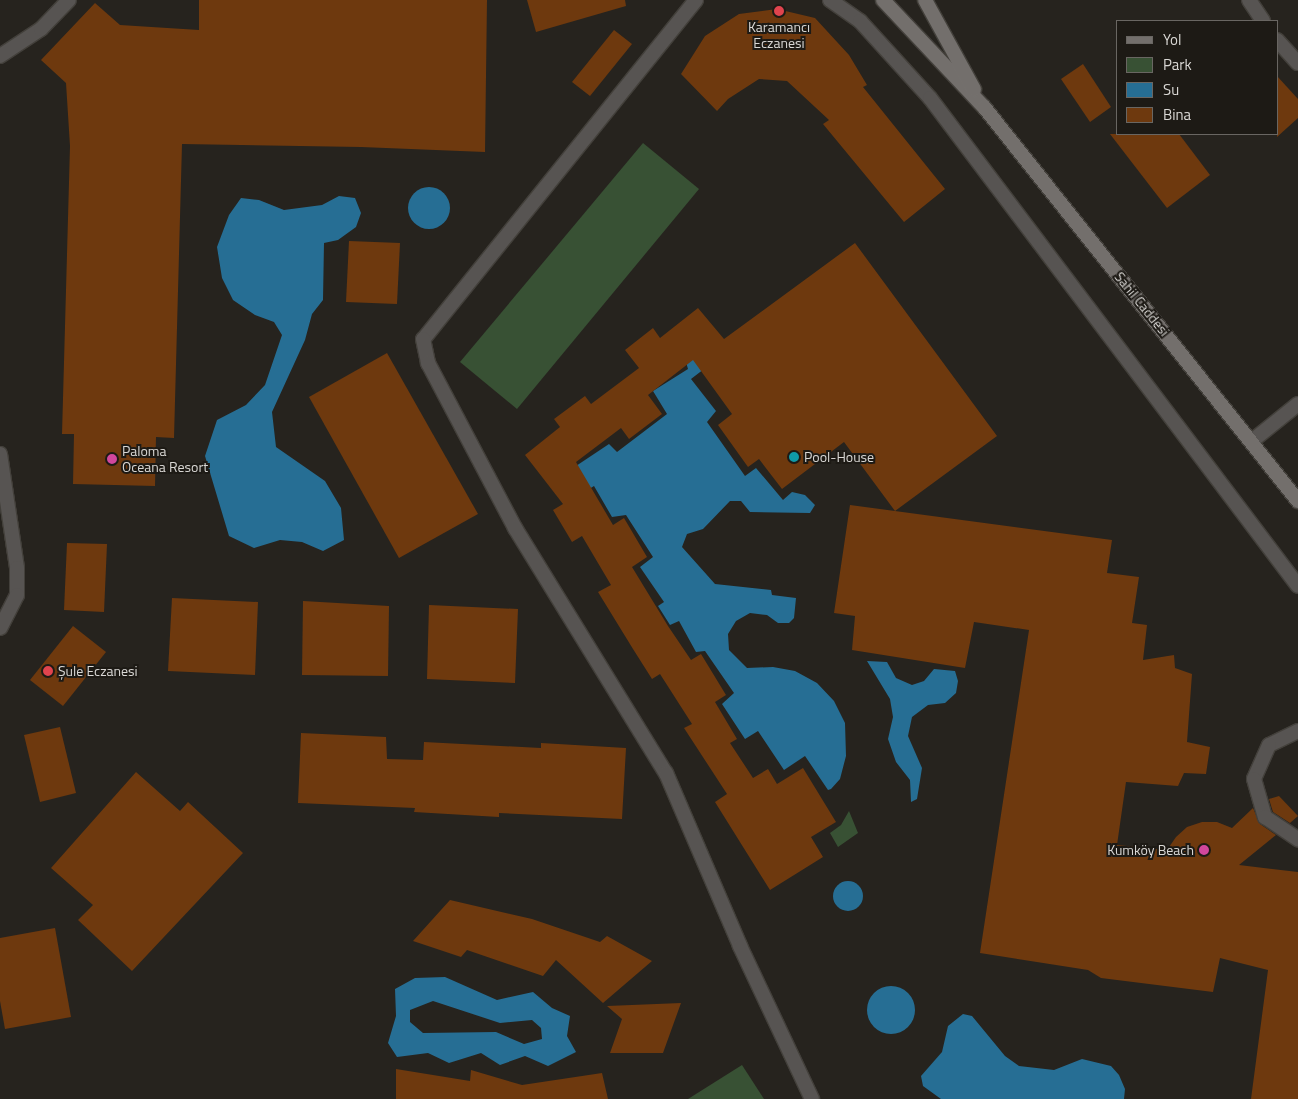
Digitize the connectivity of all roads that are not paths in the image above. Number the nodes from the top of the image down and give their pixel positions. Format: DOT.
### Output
graph roads {
  1 [pos="69,0"];
  2 [pos="696,0"];
  3 [pos="830,0"];
  4 [pos="883,0"];
  5 [pos="925,0"];
  6 [pos="1249,0"];
  7 [pos="1262,20"];
  8 [pos="1278,41"];
  9 [pos="0,56"];
  10 [pos="1298,62"];
  11 [pos="984,107"];
  12 [pos="1298,404"];
  13 [pos="1252,441"];
  14 [pos="0,454"];
  15 [pos="1298,501"];
  16 [pos="1298,586"];
  17 [pos="0,628"];
  18 [pos="1298,731"];
  19 [pos="1298,839"];
  20 [pos="812,1099"];
  1 -- 9 [label="street"];
  2 -- 20 [label="street"];
  3 -- 16 [label="street"];
  4 -- 11 [label="main road"];
  5 -- 11 [label="main road"];
  6 -- 7 [label="street"];
  8 -- 10 [label="street"];
  11 -- 13 [label="main road, Sahil Caddesi"];
  12 -- 13 [label="street"];
  13 -- 15 [label="main road, Sahil Caddesi"];
  14 -- 17 [label="street"];
  18 -- 19 [label="street"];
}
